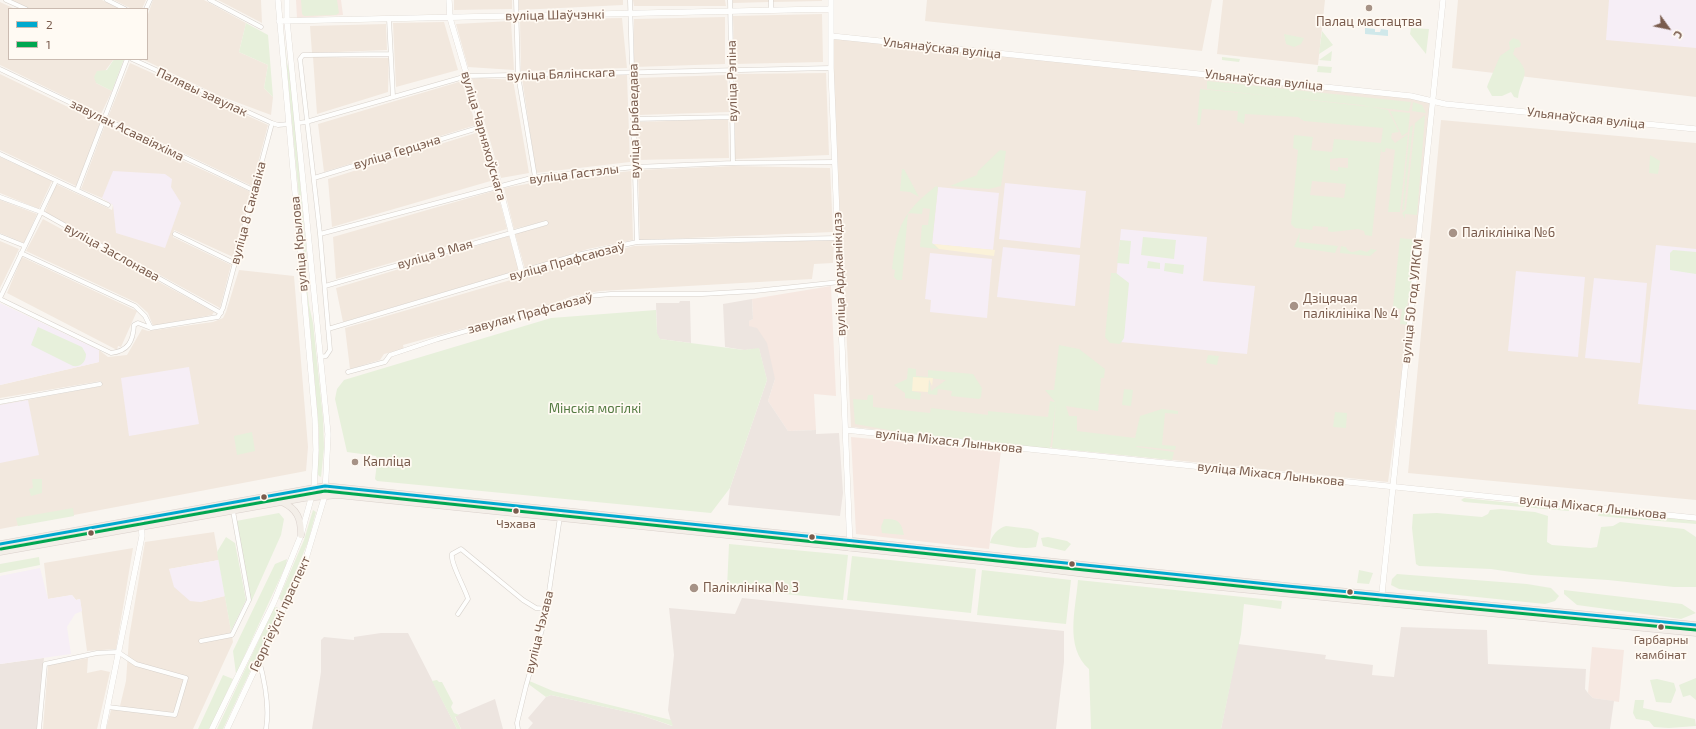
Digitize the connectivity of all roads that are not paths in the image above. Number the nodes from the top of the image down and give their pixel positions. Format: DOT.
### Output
graph roads {
  1 [pos="6,0"];
  2 [pos="107,0"];
  3 [pos="210,0"];
  4 [pos="278,0"];
  5 [pos="287,0"];
  6 [pos="450,0"];
  7 [pos="516,0"];
  8 [pos="630,0"];
  9 [pos="730,0"];
  10 [pos="771,0"];
  11 [pos="831,0"];
  12 [pos="1443,0"];
  13 [pos="24,8"];
  14 [pos="123,8"];
  15 [pos="831,9"];
  16 [pos="771,10"];
  17 [pos="730,11"];
  18 [pos="630,13"];
  19 [pos="516,16"];
  20 [pos="450,18"];
  21 [pos="389,19"];
  22 [pos="278,21"];
  23 [pos="287,21"];
  24 [pos="261,27"];
  25 [pos="831,36"];
  26 [pos="391,54"];
  27 [pos="127,60"];
  28 [pos="134,60"];
  29 [pos="831,68"];
  30 [pos="0,69"];
  31 [pos="731,69"];
  32 [pos="633,72"];
  33 [pos="518,75"];
  34 [pos="467,76"];
  35 [pos="392,97"];
  36 [pos="1432,100"];
  37 [pos="732,116"];
  38 [pos="633,119"];
  39 [pos="104,120"];
  40 [pos="306,122"];
  41 [pos="272,123"];
  42 [pos="298,123"];
  43 [pos="289,124"];
  44 [pos="481,127"];
  45 [pos="1696,129"];
  46 [pos="0,154"];
  47 [pos="835,162"];
  48 [pos="733,163"];
  49 [pos="635,167"];
  50 [pos="535,177"];
  51 [pos="314,178"];
  52 [pos="56,181"];
  53 [pos="499,185"];
  54 [pos="77,190"];
  55 [pos="255,191"];
  56 [pos="0,196"];
  57 [pos="108,205"];
  58 [pos="41,212"];
  59 [pos="546,223"];
  60 [pos="512,232"];
  61 [pos="175,234"];
  62 [pos="320,234"];
  63 [pos="0,236"];
  64 [pos="838,238"];
  65 [pos="637,242"];
  66 [pos="25,246"];
  67 [pos="21,253"];
  68 [pos="234,263"];
  69 [pos="311,266"];
  70 [pos="301,267"];
  71 [pos="522,273"];
  72 [pos="840,282"];
  73 [pos="325,286"];
  74 [pos="0,298"];
  75 [pos="221,313"];
  76 [pos="151,328"];
  77 [pos="328,329"];
  78 [pos="320,358"];
  79 [pos="348,372"];
  80 [pos="100,384"];
  81 [pos="0,402"];
  82 [pos="846,430"];
  83 [pos="326,486"];
  84 [pos="1393,486"];
  85 [pos="314,488"];
  86 [pos="325,495"];
  87 [pos="312,497"];
  88 [pos="282,502"];
  89 [pos="561,510"];
  90 [pos="233,511"];
  91 [pos="560,518"];
  92 [pos="1696,518"];
  93 [pos="140,519"];
  94 [pos="142,527"];
  95 [pos="301,535"];
  96 [pos="850,540"];
  97 [pos="0,544"];
  98 [pos="850,548"];
  99 [pos="0,552"];
  100 [pos="1042,561"];
  101 [pos="1042,569"];
  102 [pos="1287,586"];
  103 [pos="1286,594"];
  104 [pos="1382,595"];
  105 [pos="274,602"];
  106 [pos="1381,603"];
  107 [pos="284,606"];
  108 [pos="547,609"];
  109 [pos="458,614"];
  110 [pos="1696,625"];
  111 [pos="1696,633"];
  112 [pos="201,641"];
  113 [pos="118,652"];
  114 [pos="259,660"];
  115 [pos="108,707"];
  116 [pos="39,729"];
  117 [pos="103,729"];
  118 [pos="212,729"];
  119 [pos="227,729"];
  120 [pos="266,729"];
  121 [pos="518,729"];
  1 -- 13 [label="street"];
  2 -- 14 [label="street"];
  3 -- 24 [label="street"];
  4 -- 22 [label="main road, вуліца Крылова"];
  5 -- 23 [label="main road, вуліца Крылова"];
  6 -- 20 [label="main road, вуліца Чарняхоўскага"];
  7 -- 19 [label="street"];
  8 -- 18 [label="street, вуліца Грыбаедава"];
  9 -- 17 [label="street, вуліца Рэпіна"];
  10 -- 16 [label="street"];
  11 -- 15 [label="main road, вуліца Арджанікідзэ"];
  12 -- 36 [label="main road, вуліца 50 год УЛКСМ"];
  15 -- 16 [label="main road, вуліца Шаўчэнкі"];
  15 -- 25 [label="main road, вуліца Арджанікідзэ"];
  16 -- 17 [label="main road, вуліца Шаўчэнкі"];
  17 -- 18 [label="main road, вуліца Шаўчэнкі"];
  17 -- 31 [label="street, вуліца Рэпіна"];
  18 -- 19 [label="main road, вуліца Шаўчэнкі"];
  18 -- 32 [label="street, вуліца Грыбаедава"];
  19 -- 20 [label="main road, вуліца Шаўчэнкі"];
  19 -- 33 [label="street"];
  20 -- 21 [label="main road, вуліца Шаўчэнкі"];
  20 -- 34 [label="main road, вуліца Чарняхоўскага"];
  21 -- 23 [label="main road, вуліца Шаўчэнкі"];
  21 -- 26 [label="street"];
  22 -- 23 [label="main road, вуліца Шаўчэнкі"];
  22 -- 43 [label="main road, вуліца Крылова"];
  23 -- 42 [label="main road, вуліца Крылова"];
  25 -- 29 [label="main road, вуліца Арджанікідзэ"];
  25 -- 36 [label="main road, Ульянаўская вуліца"];
  26 -- 35 [label="street"];
  26 -- 40 [label="street"];
  27 -- 39 [label="street"];
  28 -- 41 [label="street, Палявы завулак"];
  29 -- 31 [label="street, вуліца Бялінскага"];
  29 -- 47 [label="main road, вуліца Арджанікідзэ"];
  30 -- 39 [label="street, завулак Асаавіяхіма"];
  31 -- 32 [label="street, вуліца Бялінскага"];
  31 -- 37 [label="street, вуліца Рэпіна"];
  32 -- 33 [label="street, вуліца Бялінскага"];
  32 -- 38 [label="street, вуліца Грыбаедава"];
  33 -- 34 [label="street, вуліца Бялінскага"];
  33 -- 50 [label="street"];
  34 -- 35 [label="street, вуліца Бялінскага"];
  34 -- 44 [label="main road, вуліца Чарняхоўскага"];
  35 -- 40 [label="street, вуліца Бялінскага"];
  36 -- 45 [label="main road, Ульянаўская вуліца"];
  36 -- 84 [label="main road, вуліца 50 год УЛКСМ"];
  37 -- 38 [label="street"];
  37 -- 48 [label="street, вуліца Рэпіна"];
  38 -- 49 [label="street, вуліца Грыбаедава"];
  39 -- 54 [label="street"];
  39 -- 55 [label="street, завулак Асаавіяхіма"];
  40 -- 42 [label="street, вуліца Бялінскага"];
  40 -- 51 [label="street"];
  41 -- 43 [label="street"];
  41 -- 55 [label="street, вуліца 8 Сакавіка"];
  42 -- 69 [label="main road, вуліца Крылова"];
  43 -- 70 [label="main road, вуліца Крылова"];
  44 -- 51 [label="street, вуліца Герцэна"];
  44 -- 53 [label="main road, вуліца Чарняхоўскага"];
  46 -- 52 [label="street"];
  47 -- 48 [label="street, вуліца Гастэлы"];
  47 -- 64 [label="main road, вуліца Арджанікідзэ"];
  48 -- 49 [label="street, вуліца Гастэлы"];
  49 -- 50 [label="street, вуліца Гастэлы"];
  49 -- 65 [label="street, вуліца Грыбаедава"];
  50 -- 53 [label="street, вуліца Гастэлы"];
  51 -- 62 [label="street"];
  52 -- 54 [label="street"];
  52 -- 58 [label="street"];
  53 -- 60 [label="main road, вуліца Чарняхоўскага"];
  53 -- 62 [label="street, вуліца Гастэлы"];
  54 -- 57 [label="street"];
  55 -- 68 [label="street, вуліца 8 Сакавіка"];
  56 -- 58 [label="street, вуліца Заслонава"];
  58 -- 66 [label="street"];
  58 -- 75 [label="street, вуліца Заслонава"];
  59 -- 60 [label="street, вуліца 9 Мая"];
  60 -- 71 [label="main road, вуліца Чарняхоўскага"];
  60 -- 73 [label="street, вуліца 9 Мая"];
  61 -- 68 [label="street"];
  62 -- 73 [label="street"];
  63 -- 66 [label="street"];
  64 -- 65 [label="street, вуліца Прафсаюзаў"];
  64 -- 72 [label="main road, вуліца Арджанікідзэ"];
  65 -- 71 [label="street, вуліца Прафсаюзаў"];
  66 -- 67 [label="street"];
  67 -- 74 [label="street"];
  67 -- 76 [label="street"];
  68 -- 75 [label="street, вуліца 8 Сакавіка"];
  69 -- 70 [label="main road"];
  69 -- 78 [label="main road, вуліца Крылова"];
  70 -- 85 [label="main road, вуліца Крылова"];
  71 -- 77 [label="street, вуліца Прафсаюзаў"];
  72 -- 79 [label="street, завулак Прафсаюзаў"];
  72 -- 82 [label="main road, вуліца Арджанікідзэ"];
  73 -- 77 [label="street"];
  74 -- 76 [label="street"];
  75 -- 76 [label="street, вуліца 8 Сакавіка"];
  77 -- 78 [label="street"];
  78 -- 83 [label="main road, вуліца Крылова"];
  80 -- 81 [label="street"];
  82 -- 84 [label="main road, вуліца Міхася Лынькова"];
  82 -- 96 [label="main road, вуліца Арджанікідзэ"];
  83 -- 85 [label="main road"];
  83 -- 86 [label="main road, Георгіеўскі праспект"];
  83 -- 89 [label="main road"];
  84 -- 92 [label="main road, вуліца Міхася Лынькова"];
  84 -- 104 [label="main road, вуліца 50 год УЛКСМ"];
  85 -- 87 [label="main road, вуліца Крылова"];
  85 -- 93 [label="main road"];
  86 -- 87 [label="main road"];
  86 -- 91 [label="main road"];
  86 -- 107 [label="main road, Георгіеўскі праспект"];
  87 -- 88 [label="main road"];
  87 -- 95 [label="main road, Георгіеўскі праспект"];
  88 -- 90 [label="main road"];
  88 -- 95 [label="main road"];
  89 -- 91 [label="street, вуліца Чэхава"];
  89 -- 96 [label="main road"];
  90 -- 94 [label="main road"];
  90 -- 112 [label="street"];
  91 -- 98 [label="main road"];
  91 -- 108 [label="street, вуліца Чэхава"];
  93 -- 94 [label="main road"];
  93 -- 97 [label="main road"];
  94 -- 99 [label="main road"];
  94 -- 113 [label="main road"];
  95 -- 105 [label="main road, Георгіеўскі праспект"];
  96 -- 98 [label="main road, вуліца Арджанікідзэ"];
  96 -- 100 [label="main road"];
  98 -- 101 [label="main road"];
  100 -- 101 [label="main road"];
  100 -- 102 [label="main road"];
  101 -- 103 [label="main road"];
  102 -- 103 [label="main road"];
  102 -- 104 [label="main road"];
  103 -- 106 [label="main road"];
  104 -- 106 [label="main road, вуліца 50 год УЛКСМ"];
  104 -- 110 [label="main road"];
  105 -- 107 [label="main road"];
  105 -- 118 [label="main road, Георгіеўскі праспект"];
  106 -- 111 [label="main road"];
  107 -- 114 [label="main road, Георгіеўскі праспект"];
  108 -- 109 [label="street"];
  108 -- 121 [label="street, вуліца Чэхава"];
  113 -- 115 [label="main road"];
  113 -- 115 [label="street"];
  113 -- 116 [label="street"];
  114 -- 119 [label="main road, Георгіеўскі праспект"];
  114 -- 120 [label="street"];
  115 -- 117 [label="main road"];
}
